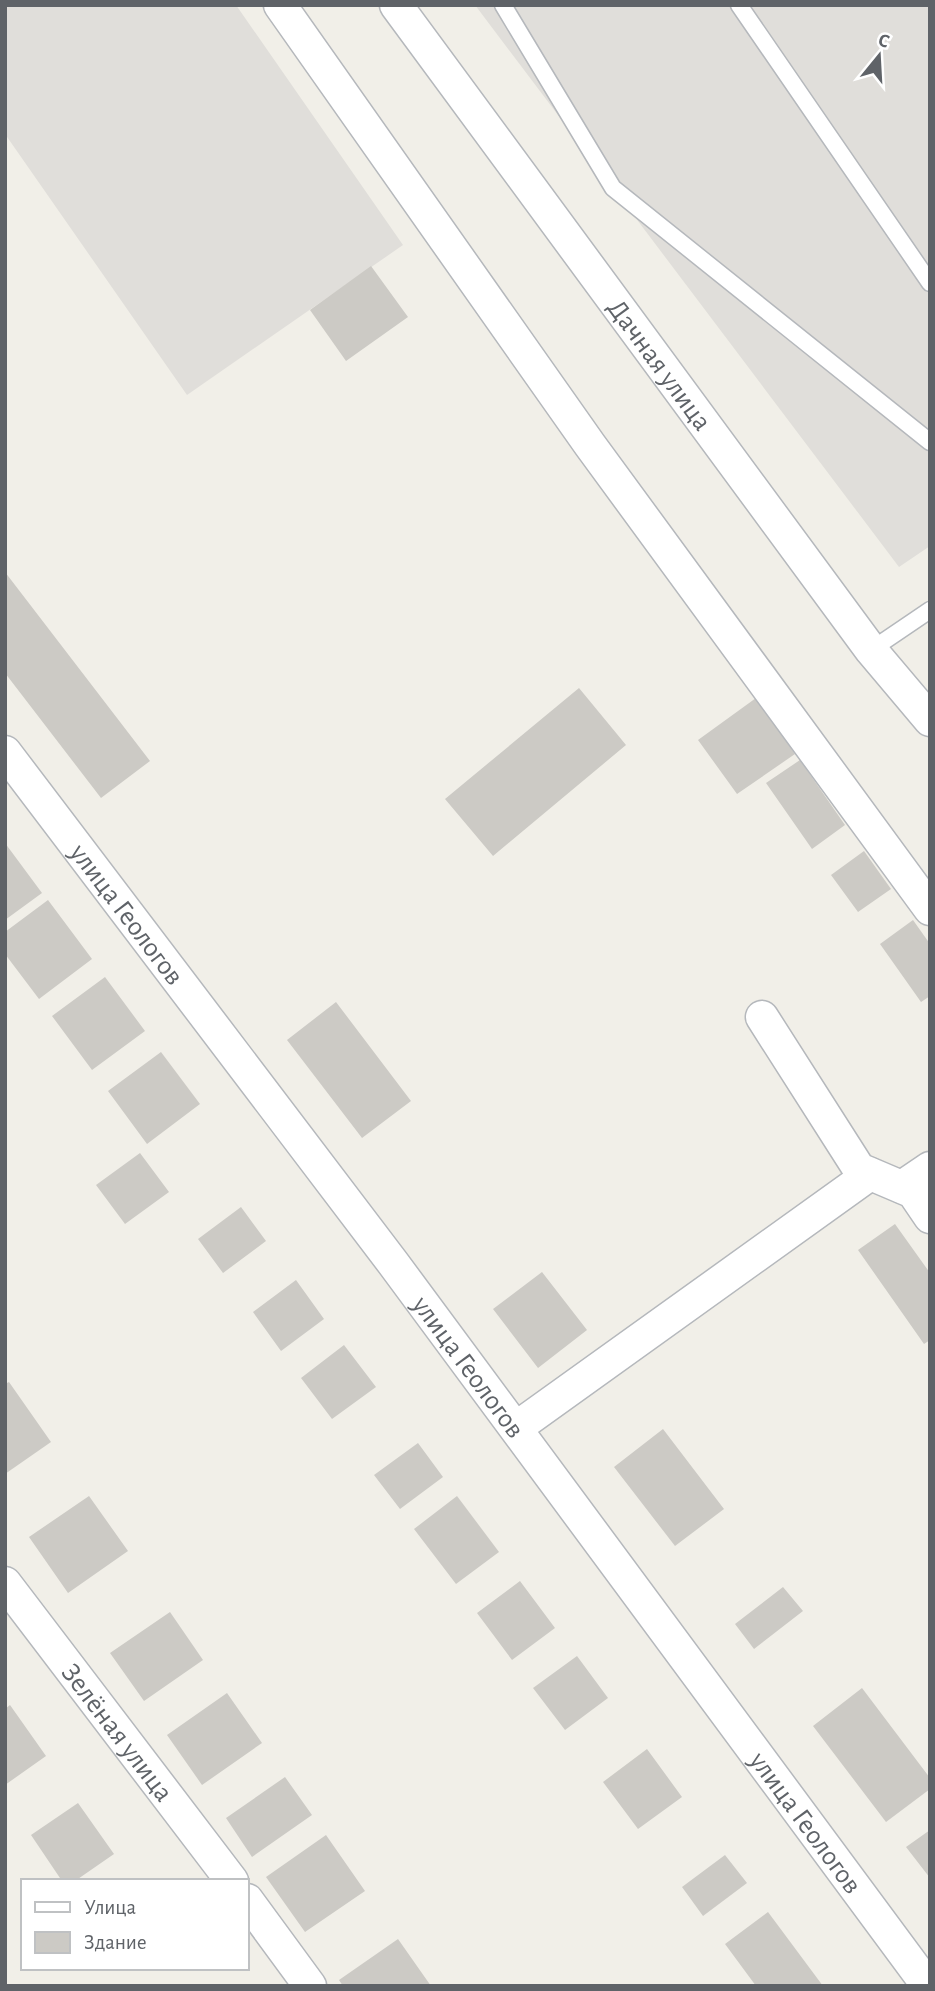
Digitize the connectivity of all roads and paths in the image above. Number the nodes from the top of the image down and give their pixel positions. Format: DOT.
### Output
graph roads {
  1 [pos="280,5"];
  2 [pos="396,5"];
  3 [pos="503,5"];
  4 [pos="739,5"];
  5 [pos="930,283"];
  6 [pos="930,442"];
  7 [pos="930,610"];
  8 [pos="871,650"];
  9 [pos="930,720"];
  10 [pos="5,752"];
  11 [pos="930,909"];
  12 [pos="762,1017"];
  13 [pos="930,1168"];
  14 [pos="870,1174"];
  15 [pos="902,1187"];
  16 [pos="930,1217"];
  17 [pos="516,1428"];
  18 [pos="5,1583"];
  19 [pos="230,1879"];
  20 [pos="248,1901"];
  21 [pos="310,1986"];
  22 [pos="928,1986"];
  1 -- 11 [label="street"];
  2 -- 8 [label="street, Дачная улица"];
  3 -- 6 [label="lane"];
  4 -- 5 [label="lane"];
  7 -- 8 [label="lane"];
  8 -- 9 [label="street, Дачная улица"];
  10 -- 17 [label="street, улица Геологов"];
  12 -- 14 [label="street"];
  13 -- 15 [label="street"];
  14 -- 15 [label="street"];
  14 -- 17 [label="street"];
  15 -- 16 [label="street"];
  17 -- 22 [label="street, улица Геологов"];
  18 -- 19 [label="street, Зелёная улица"];
  20 -- 21 [label="street"];
}
